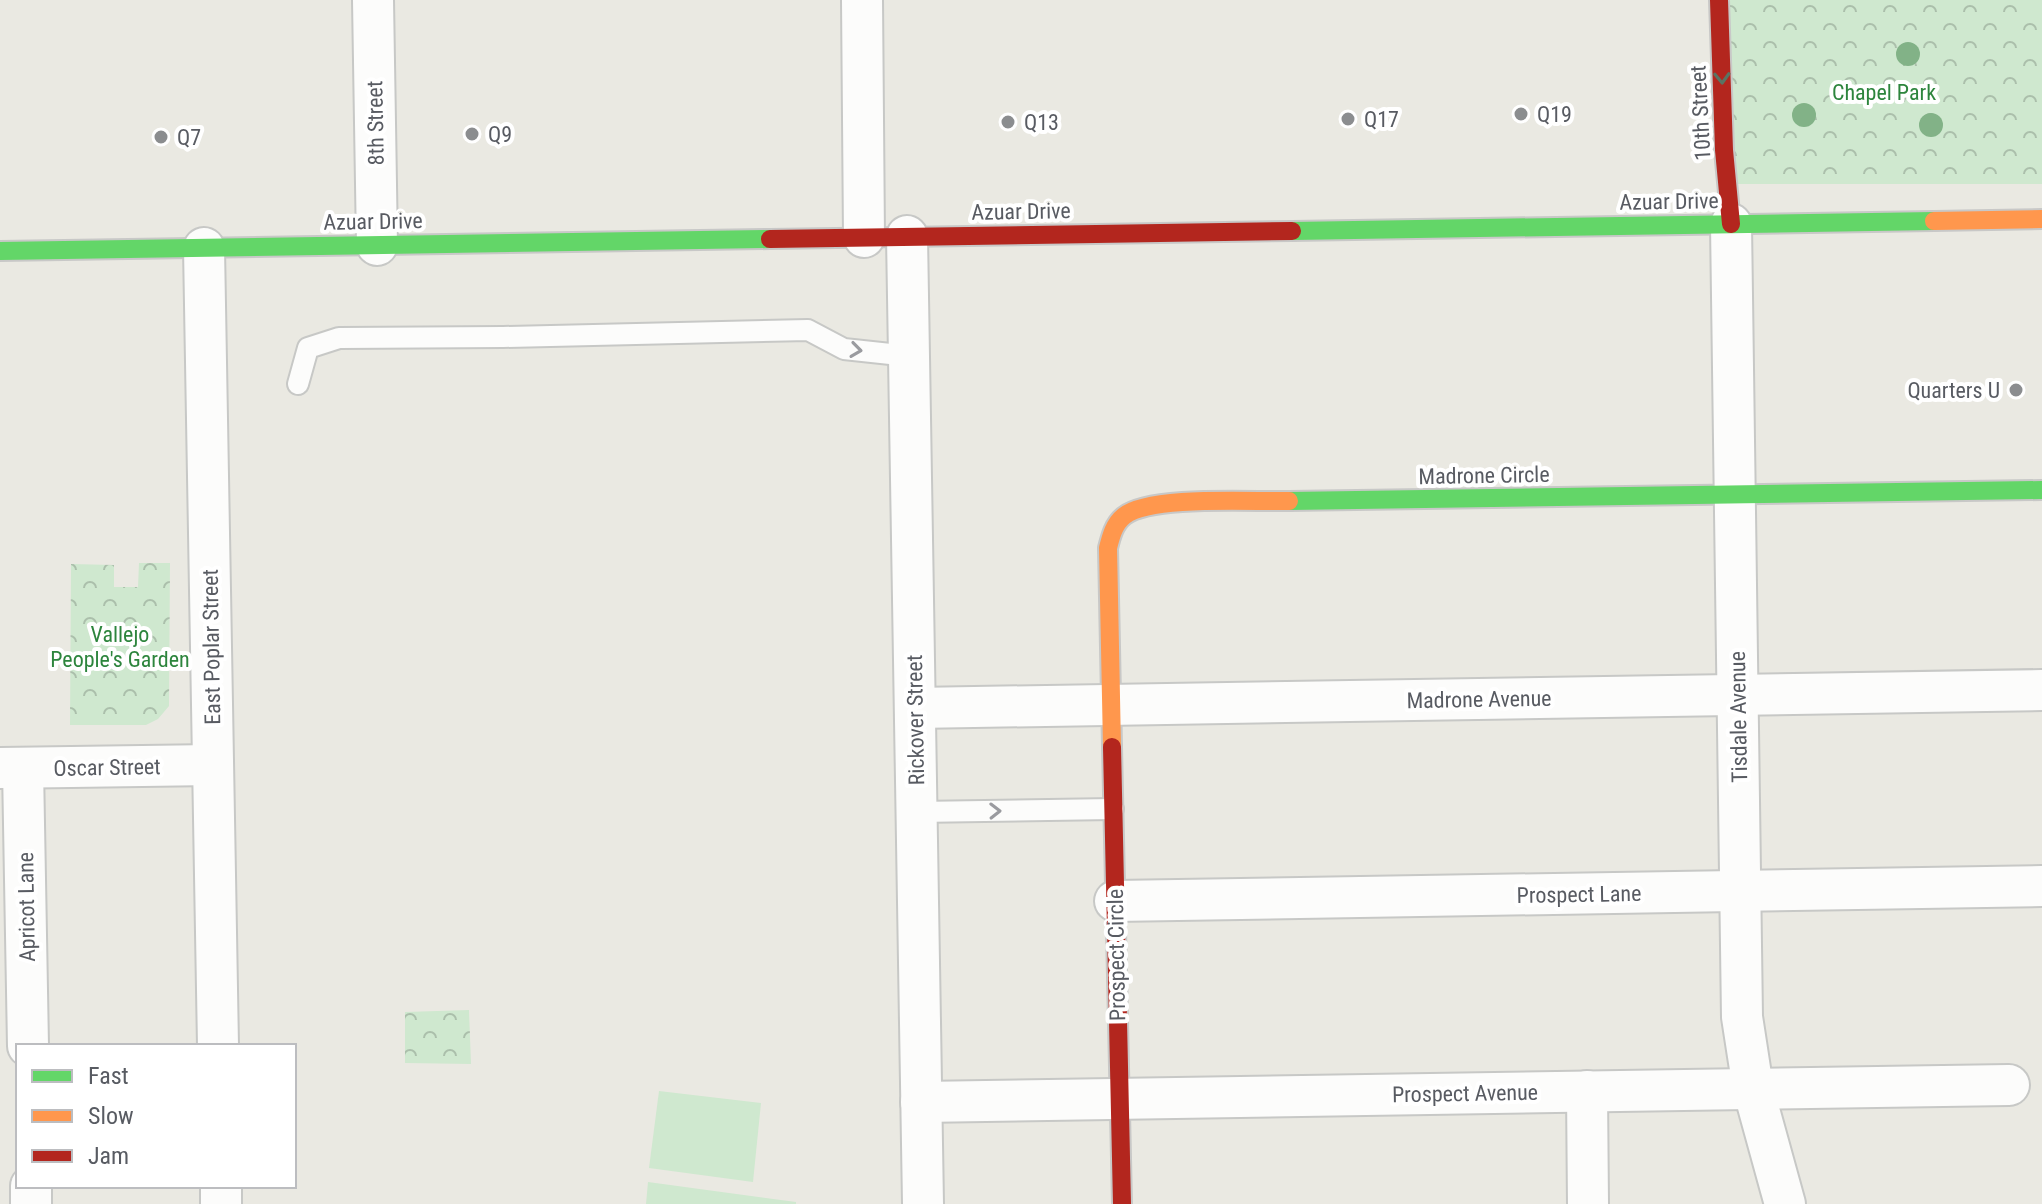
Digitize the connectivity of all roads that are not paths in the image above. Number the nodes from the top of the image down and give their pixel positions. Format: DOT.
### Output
graph roads {
  1 [pos="373,0"];
  2 [pos="862,0"];
  3 [pos="1719,0"];
  4 [pos="2042,219"];
  5 [pos="1731,224"];
  6 [pos="907,236"];
  7 [pos="864,237"];
  8 [pos="377,245"];
  9 [pos="204,248"];
  10 [pos="0,251"];
  11 [pos="909,356"];
  12 [pos="298,384"];
  13 [pos="2042,490"];
  14 [pos="1735,495"];
  15 [pos="2042,690"];
  16 [pos="1738,695"];
  17 [pos="1111,705"];
  18 [pos="915,708"];
  19 [pos="213,765"];
  20 [pos="11,768"];
  21 [pos="1113,809"];
  22 [pos="917,812"];
  23 [pos="2042,886"];
  24 [pos="1740,891"];
  25 [pos="1115,901"];
  26 [pos="19,1028"];
  27 [pos="218,1044"];
  28 [pos="2009,1085"];
  29 [pos="1753,1088"];
  30 [pos="1587,1091"];
  31 [pos="1119,1099"];
  32 [pos="921,1102"];
  33 [pos="923,1204"];
  34 [pos="1122,1204"];
  35 [pos="1588,1204"];
  36 [pos="1785,1204"];
  1 -- 8 [label="street, 8th Street"];
  2 -- 7 [label="street"];
  3 -- 5 [label="main road, 10th Street, one-way"];
  4 -- 5 [label="main road, Azuar Drive"];
  5 -- 6 [label="main road, Azuar Drive"];
  5 -- 14 [label="street, Tisdale Avenue"];
  6 -- 7 [label="main road, Azuar Drive"];
  6 -- 11 [label="street, Rickover Street"];
  7 -- 8 [label="main road, Azuar Drive"];
  8 -- 9 [label="main road, Azuar Drive"];
  9 -- 10 [label="main road, Azuar Drive"];
  9 -- 19 [label="street, East Poplar Street"];
  12 -- 11 [label="lane, one-way"];
  11 -- 18 [label="street, Rickover Street"];
  13 -- 14 [label="main road, Madrone Circle"];
  14 -- 16 [label="street, Tisdale Avenue"];
  14 -- 17 [label="main road, Madrone Circle"];
  15 -- 16 [label="street, Madrone Avenue"];
  16 -- 17 [label="street, Madrone Avenue"];
  16 -- 24 [label="street, Tisdale Avenue"];
  17 -- 18 [label="street, Madrone Avenue"];
  17 -- 21 [label="main road, Prospect Circle"];
  18 -- 22 [label="street, Rickover Street"];
  19 -- 20 [label="street, Oscar Street"];
  19 -- 27 [label="street, East Poplar Street"];
  20 -- 26 [label="street, Apricot Lane"];
  22 -- 21 [label="lane, one-way"];
  21 -- 25 [label="main road, Prospect Circle"];
  22 -- 32 [label="street, Rickover Street"];
  23 -- 24 [label="street, Prospect Lane"];
  24 -- 25 [label="street, Prospect Lane"];
  24 -- 29 [label="street, Tisdale Avenue"];
  25 -- 31 [label="main road, Prospect Circle"];
  28 -- 29 [label="street, Prospect Avenue"];
  29 -- 30 [label="street, Prospect Avenue"];
  29 -- 36 [label="street, Tisdale Avenue"];
  30 -- 31 [label="street, Prospect Avenue"];
  30 -- 35 [label="street"];
  31 -- 32 [label="street, Prospect Avenue"];
  31 -- 34 [label="main road, Prospect Circle"];
  32 -- 33 [label="street, Rickover Street"];
}
